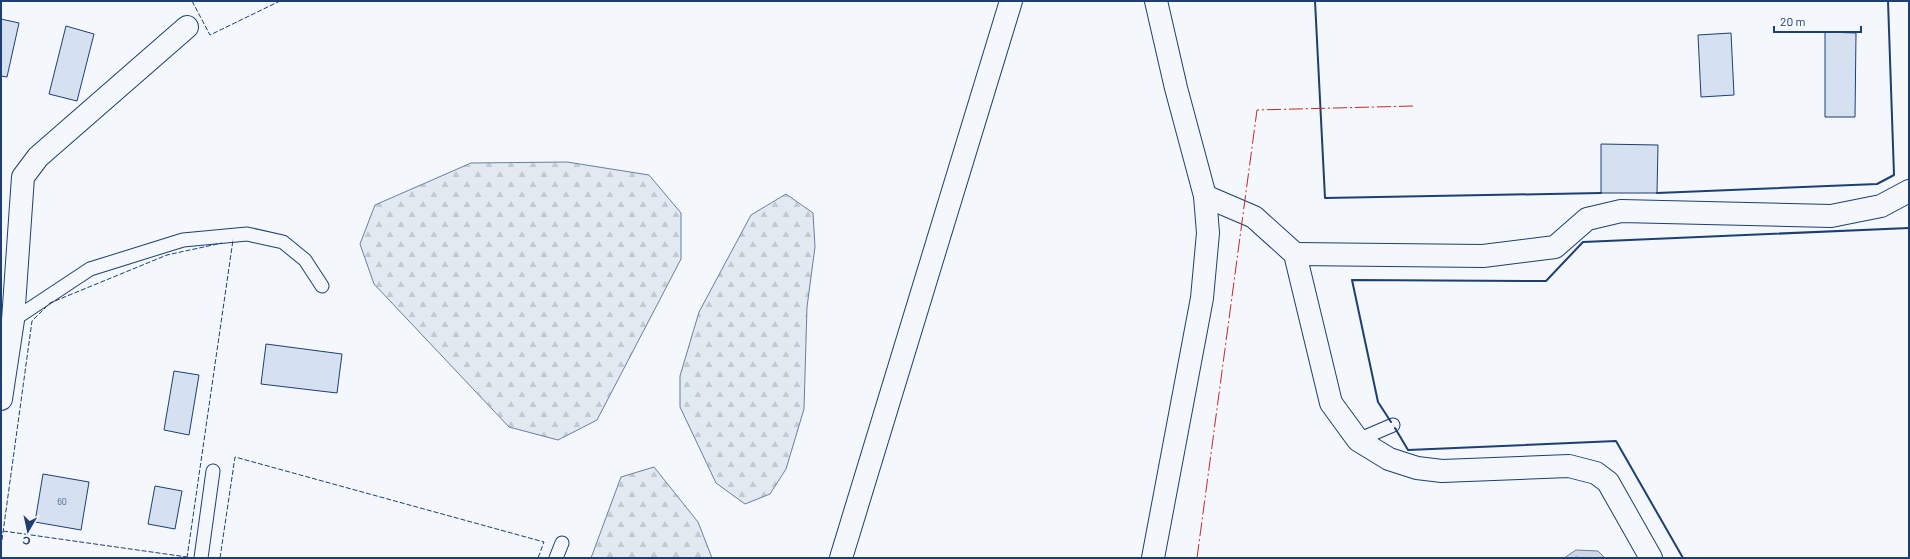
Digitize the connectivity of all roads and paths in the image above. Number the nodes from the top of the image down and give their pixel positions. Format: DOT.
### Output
graph roads {
  1 [pos="1012,1"];
  2 [pos="1156,1"];
  3 [pos="187,27"];
  4 [pos="1909,191"];
  5 [pos="1205,196"];
  6 [pos="1295,254"];
  7 [pos="322,286"];
  8 [pos="7,321"];
  9 [pos="1,399"];
  10 [pos="1393,425"];
  11 [pos="1358,440"];
  12 [pos="214,471"];
  13 [pos="562,542"];
  14 [pos="201,558"];
  15 [pos="556,558"];
  16 [pos="841,558"];
  17 [pos="1153,558"];
  18 [pos="1652,558"];
  1 -- 16 [label="street"];
  2 -- 5 [label="street"];
  3 -- 8 [label="street"];
  4 -- 6 [label="street"];
  5 -- 6 [label="street"];
  5 -- 17 [label="street"];
  6 -- 11 [label="street"];
  7 -- 8 [label="lane"];
  8 -- 9 [label="street"];
  10 -- 11 [label="lane"];
  11 -- 18 [label="street"];
  12 -- 14 [label="lane"];
  13 -- 15 [label="lane"];
}
